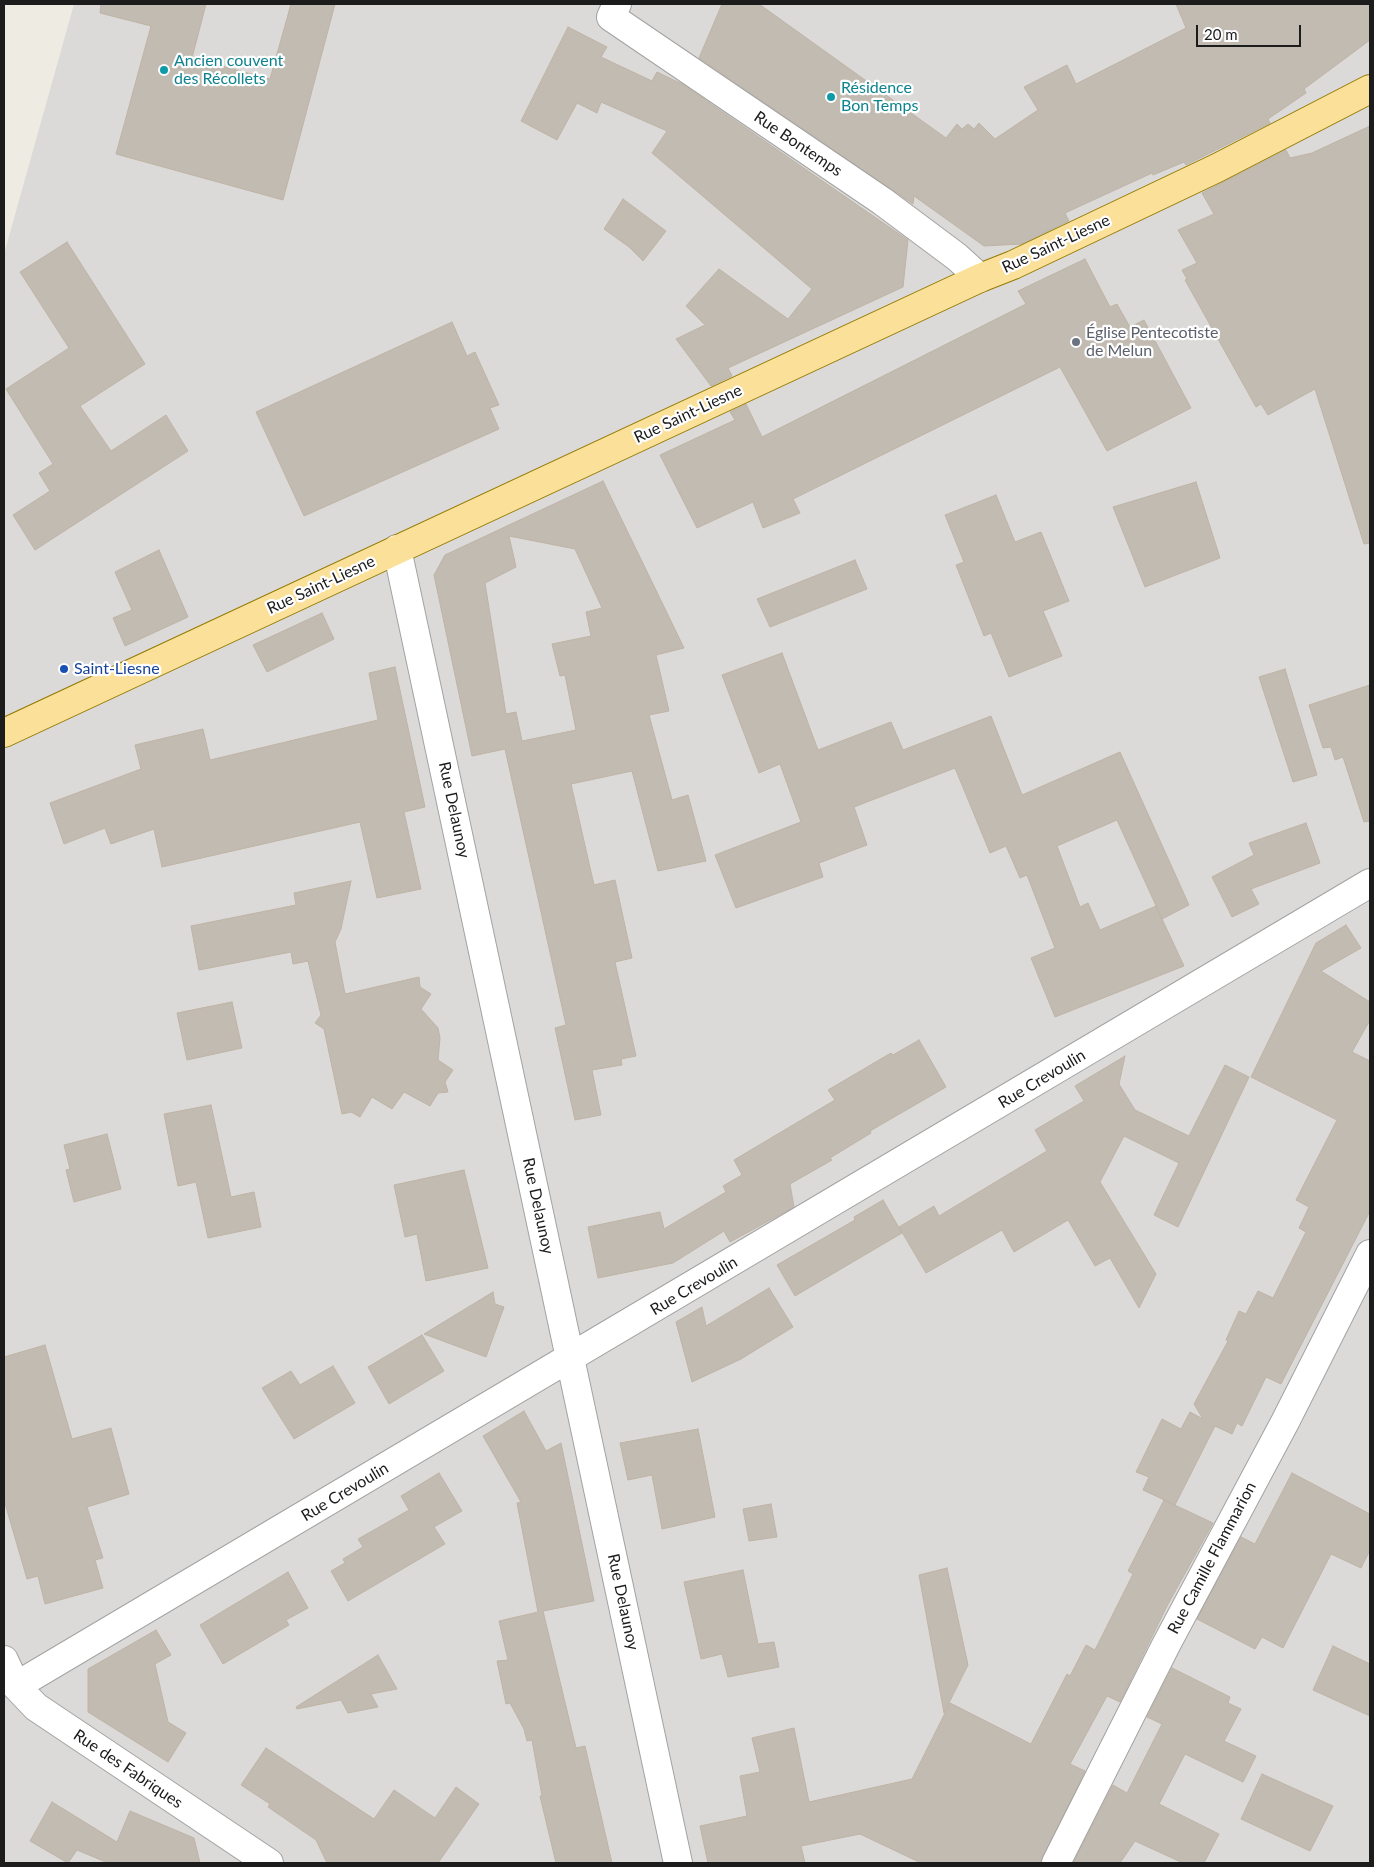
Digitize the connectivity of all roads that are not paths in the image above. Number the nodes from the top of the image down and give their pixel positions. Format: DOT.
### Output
graph roads {
  1 [pos="614,10"];
  2 [pos="1370,89"];
  3 [pos="980,278"];
  4 [pos="397,549"];
  5 [pos="4,733"];
  6 [pos="1370,883"];
  7 [pos="1370,1254"];
  8 [pos="571,1358"];
  9 [pos="4,1660"];
  10 [pos="10,1686"];
  11 [pos="269,1863"];
  12 [pos="678,1863"];
  13 [pos="1056,1863"];
  1 -- 3 [label="street, Rue Bontemps"];
  2 -- 3 [label="main road, Rue Saint-Liesne"];
  3 -- 4 [label="main road, Rue Saint-Liesne"];
  4 -- 5 [label="main road, Rue Saint-Liesne"];
  4 -- 8 [label="street, Rue Delaunoy"];
  6 -- 8 [label="street, Rue Crevoulin"];
  7 -- 13 [label="street, Rue Camille Flammarion"];
  8 -- 10 [label="street, Rue Crevoulin"];
  8 -- 12 [label="street, Rue Delaunoy"];
  9 -- 10 [label="street, Rue des Fabriques"];
  10 -- 11 [label="street, Rue des Fabriques"];
}
